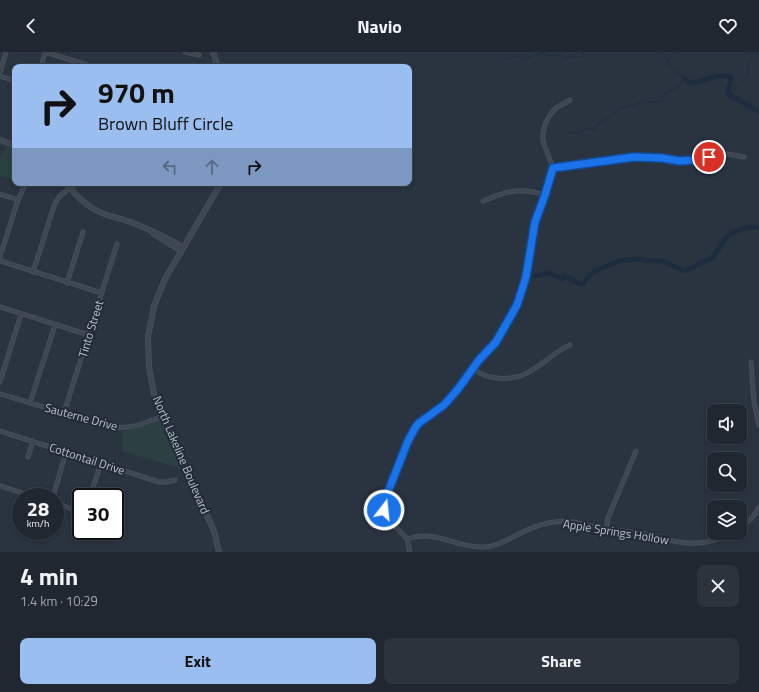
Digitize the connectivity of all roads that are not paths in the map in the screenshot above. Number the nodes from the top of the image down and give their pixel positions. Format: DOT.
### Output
graph roads {
  1 [pos="6,52"];
  2 [pos="45,52"];
  3 [pos="185,52"];
  4 [pos="213,52"];
  5 [pos="199,54"];
  6 [pos="79,63"];
  7 [pos="42,64"];
  8 [pos="83,64"];
  9 [pos="217,64"];
  10 [pos="0,73"];
  11 [pos="0,76"];
  12 [pos="12,80"];
  13 [pos="570,100"];
  14 [pos="0,140"];
  15 [pos="12,144"];
  16 [pos="744,157"];
  17 [pos="553,168"];
  18 [pos="25,186"];
  19 [pos="72,186"];
  20 [pos="219,186"];
  21 [pos="70,188"];
  22 [pos="0,194"];
  23 [pos="545,195"];
  24 [pos="18,200"];
  25 [pos="483,201"];
  26 [pos="83,232"];
  27 [pos="117,244"];
  28 [pos="182,249"];
  29 [pos="0,257"];
  30 [pos="0,261"];
  31 [pos="33,272"];
  32 [pos="67,282"];
  33 [pos="102,293"];
  34 [pos="0,307"];
  35 [pos="21,314"];
  36 [pos="54,325"];
  37 [pos="89,335"];
  38 [pos="570,345"];
  39 [pos="751,362"];
  40 [pos="473,369"];
  41 [pos="0,382"];
  42 [pos="0,394"];
  43 [pos="30,403"];
  44 [pos="64,413"];
  45 [pos="162,416"];
  46 [pos="759,425"];
  47 [pos="0,431"];
  48 [pos="33,442"];
  49 [pos="636,451"];
  50 [pos="66,452"];
  51 [pos="28,457"];
  52 [pos="101,463"];
  53 [pos="175,480"];
  54 [pos="0,486"];
  55 [pos="56,488"];
  56 [pos="93,488"];
  57 [pos="12,490"];
  58 [pos="759,507"];
  59 [pos="747,522"];
  60 [pos="606,529"];
  61 [pos="407,539"];
  62 [pos="714,540"];
  63 [pos="219,552"];
  64 [pos="410,552"];
  1 -- 10 [label="street"];
  2 -- 6 [label="street"];
  2 -- 7 [label="street"];
  3 -- 5 [label="street"];
  4 -- 9 [label="street"];
  6 -- 8 [label="street"];
  11 -- 12 [label="street"];
  13 -- 17 [label="street"];
  14 -- 15 [label="street"];
  16 -- 17 [label="street"];
  17 -- 23 [label="street"];
  18 -- 24 [label="street"];
  19 -- 21 [label="street"];
  20 -- 28 [label="street, North Lakeline Boulevard"];
  21 -- 28 [label="street"];
  21 -- 31 [label="street"];
  22 -- 24 [label="street"];
  23 -- 25 [label="street"];
  23 -- 40 [label="street"];
  24 -- 29 [label="street"];
  26 -- 32 [label="street"];
  27 -- 33 [label="street, Tinto Street"];
  28 -- 45 [label="street, North Lakeline Boulevard"];
  30 -- 31 [label="street"];
  31 -- 32 [label="street"];
  32 -- 33 [label="street"];
  33 -- 37 [label="street, Tinto Street"];
  34 -- 35 [label="street"];
  35 -- 36 [label="street"];
  35 -- 41 [label="street"];
  36 -- 37 [label="street"];
  36 -- 43 [label="street"];
  37 -- 44 [label="street, Tinto Street"];
  38 -- 40 [label="street"];
  39 -- 46 [label="street"];
  40 -- 61 [label="street"];
  42 -- 43 [label="street, Sauterne Drive"];
  43 -- 44 [label="street, Sauterne Drive"];
  44 -- 45 [label="street, Sauterne Drive"];
  45 -- 63 [label="street, North Lakeline Boulevard"];
  47 -- 48 [label="street, Cottontail Drive"];
  48 -- 50 [label="street, Cottontail Drive"];
  48 -- 51 [label="street"];
  49 -- 60 [label="street"];
  50 -- 52 [label="street, Cottontail Drive"];
  50 -- 55 [label="street"];
  52 -- 53 [label="street, Cottontail Drive"];
  52 -- 56 [label="street"];
  54 -- 57 [label="street"];
  58 -- 59 [label="street"];
  60 -- 61 [label="street, Apple Springs Hollow"];
  60 -- 62 [label="street, Apple Springs Hollow"];
  61 -- 64 [label="street"];
}
